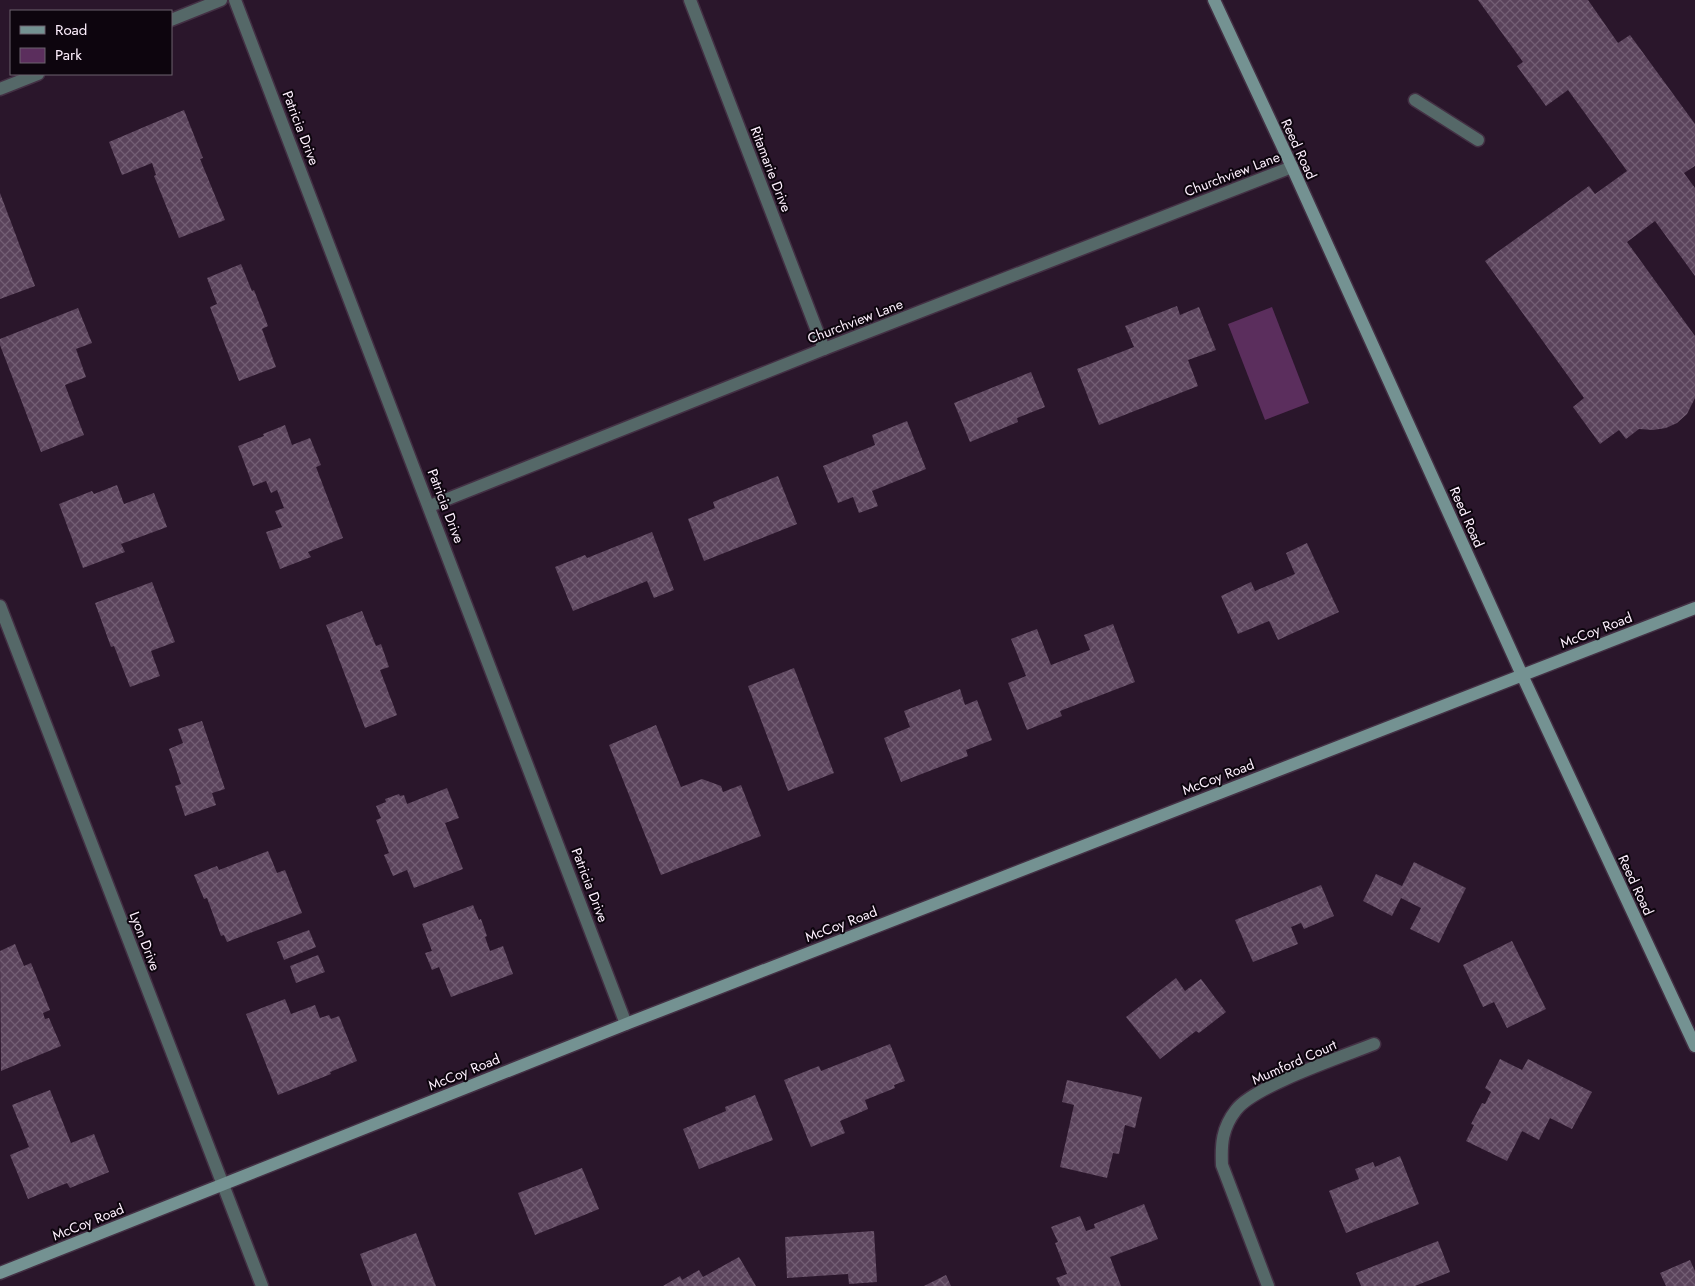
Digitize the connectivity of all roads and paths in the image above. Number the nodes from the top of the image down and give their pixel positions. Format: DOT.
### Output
graph roads {
  1 [pos="221,0"];
  2 [pos="235,0"];
  3 [pos="690,0"];
  4 [pos="1214,0"];
  5 [pos="172,20"];
  6 [pos="35,75"];
  7 [pos="0,89"];
  8 [pos="1415,100"];
  9 [pos="1478,140"];
  10 [pos="1292,167"];
  11 [pos="824,349"];
  12 [pos="430,506"];
  13 [pos="0,606"];
  14 [pos="1695,608"];
  15 [pos="1522,675"];
  16 [pos="626,1024"];
  17 [pos="1374,1044"];
  18 [pos="1695,1046"];
  19 [pos="222,1184"];
  20 [pos="0,1273"];
  21 [pos="262,1286"];
  22 [pos="1268,1286"];
  1 -- 5 [label="street"];
  2 -- 12 [label="street, Patricia Drive"];
  3 -- 11 [label="street, Ritamarie Drive"];
  4 -- 10 [label="main road, Reed Road"];
  6 -- 7 [label="street"];
  8 -- 9 [label="street"];
  10 -- 11 [label="street, Churchview Lane"];
  10 -- 15 [label="main road, Reed Road"];
  11 -- 12 [label="street, Churchview Lane"];
  12 -- 16 [label="street, Patricia Drive"];
  13 -- 19 [label="street, Lyon Drive"];
  14 -- 15 [label="main road, McCoy Road"];
  15 -- 16 [label="main road, McCoy Road"];
  15 -- 18 [label="main road, Reed Road"];
  16 -- 19 [label="main road, McCoy Road"];
  17 -- 22 [label="street, Mumford Court"];
  19 -- 20 [label="main road, McCoy Road"];
  19 -- 21 [label="street, Lyon Drive"];
}
